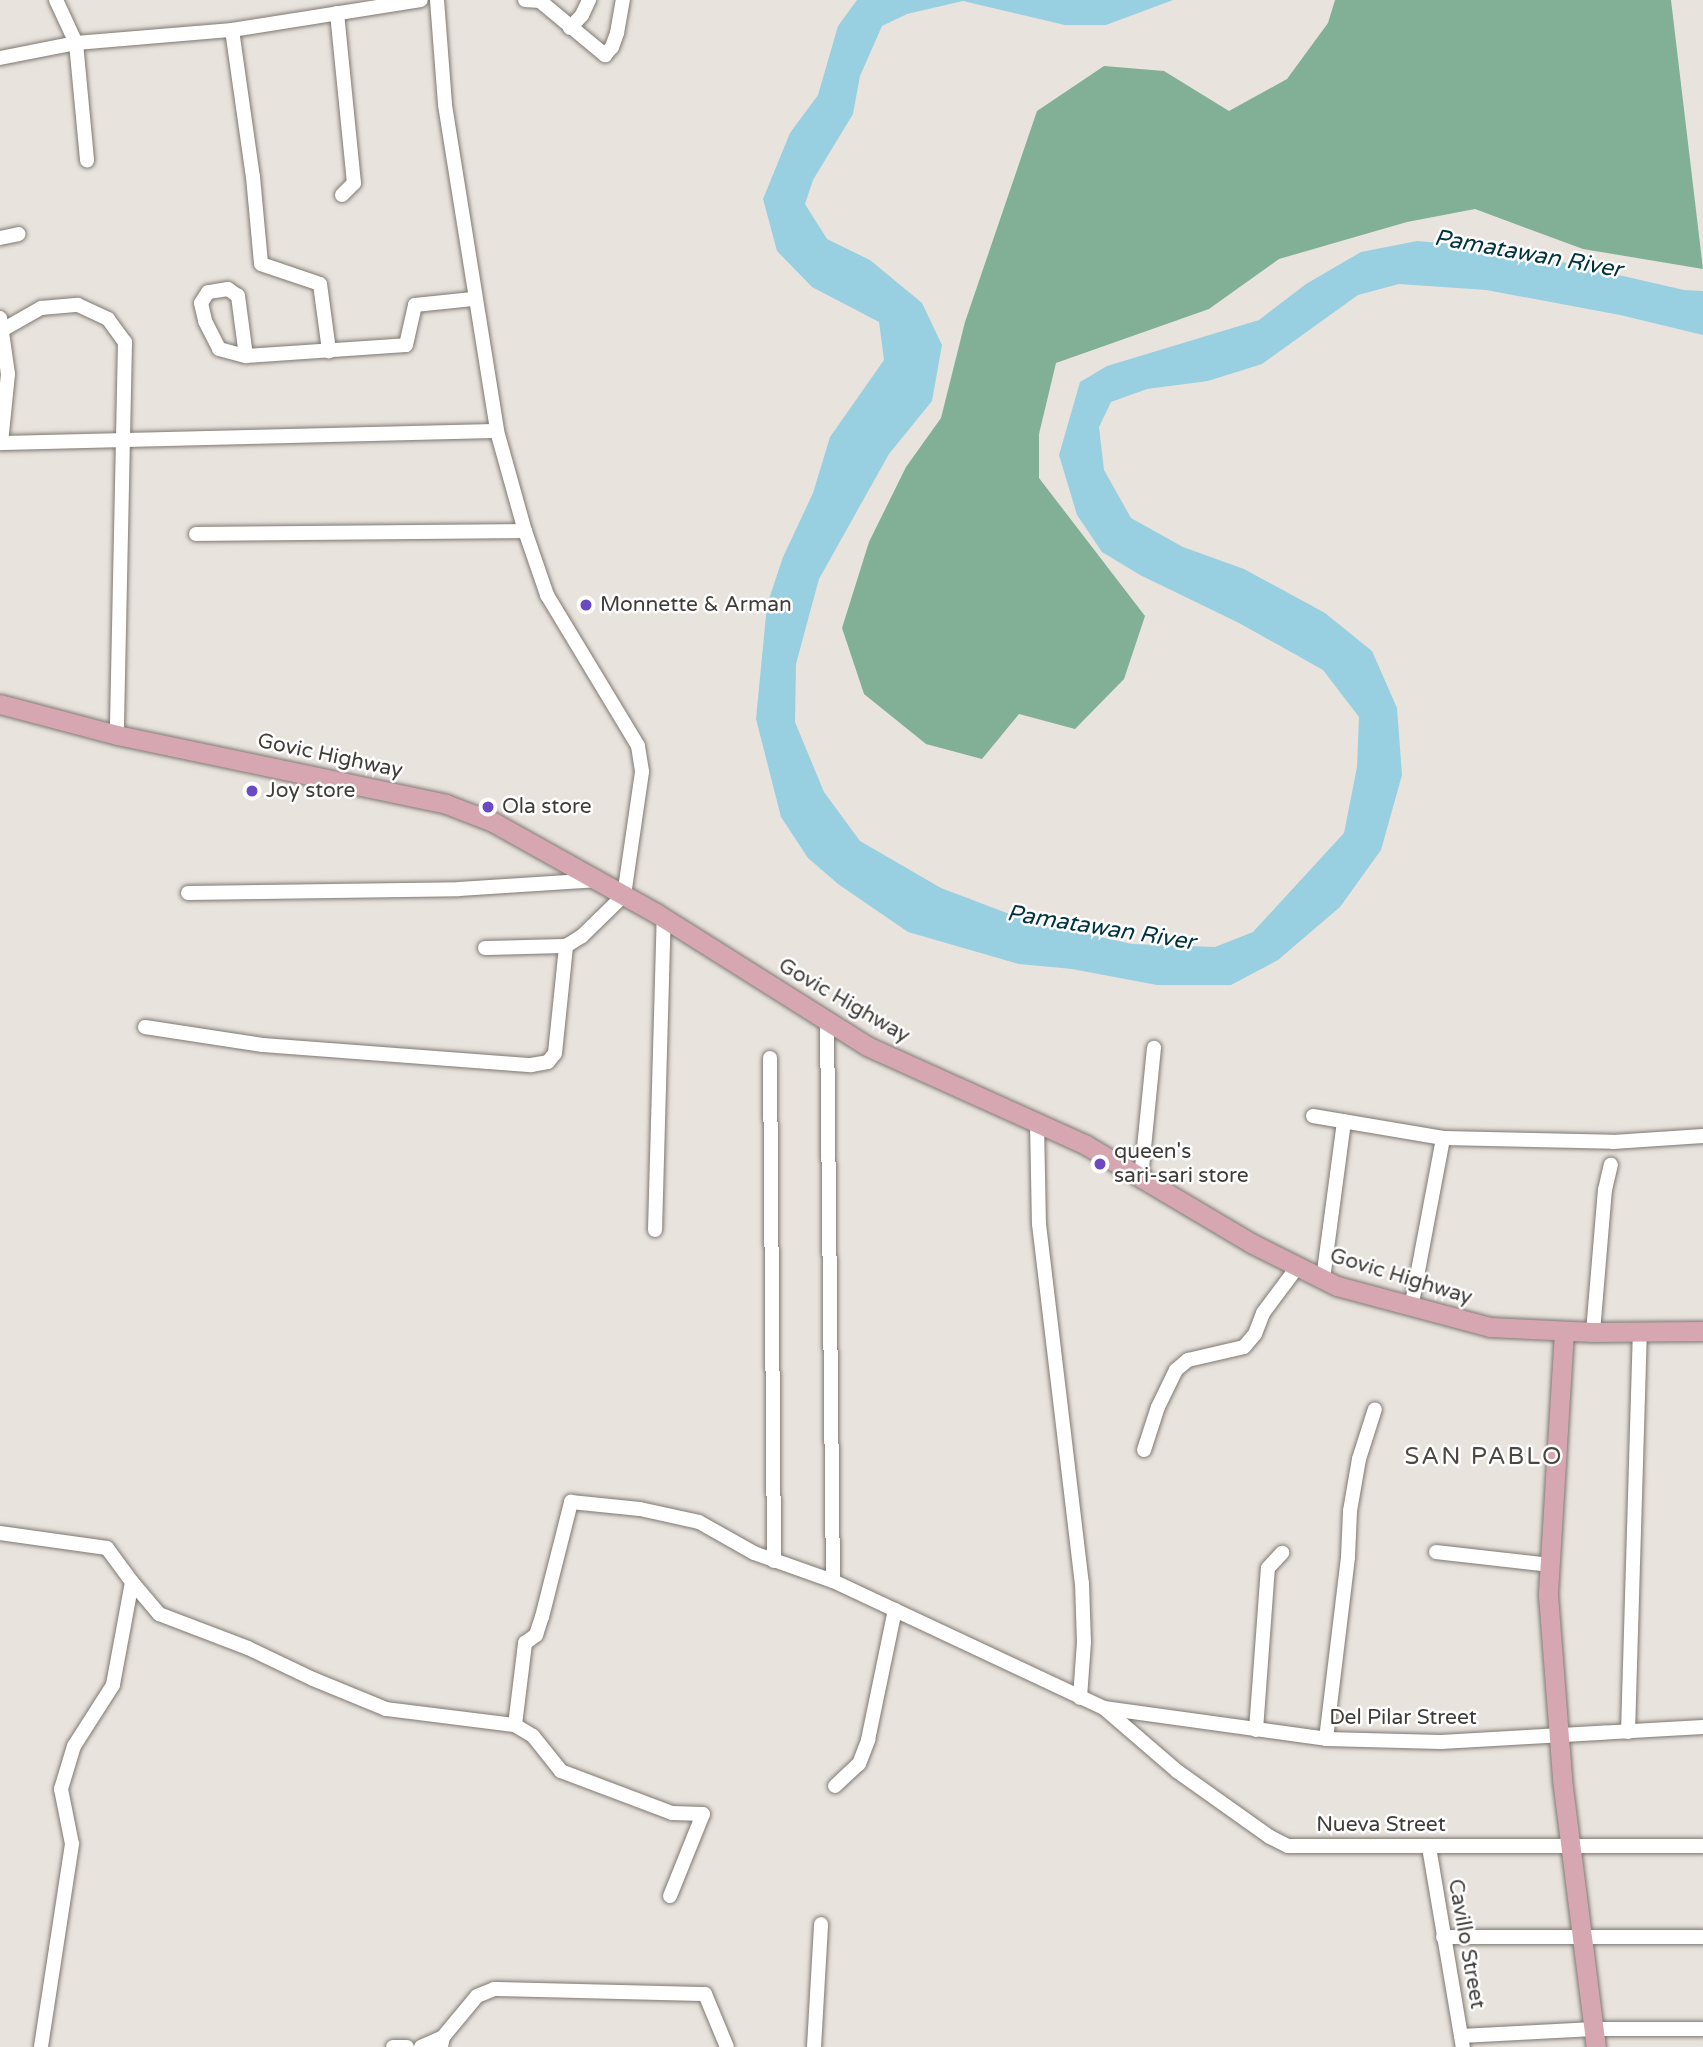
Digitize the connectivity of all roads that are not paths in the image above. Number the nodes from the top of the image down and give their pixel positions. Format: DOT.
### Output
graph roads {
  1 [pos="56,0"];
  2 [pos="421,0"];
  3 [pos="437,0"];
  4 [pos="525,0"];
  5 [pos="589,0"];
  6 [pos="623,0"];
  7 [pos="359,5"];
  8 [pos="337,13"];
  9 [pos="570,28"];
  10 [pos="232,30"];
  11 [pos="76,43"];
  12 [pos="0,58"];
  13 [pos="87,160"];
  14 [pos="342,195"];
  15 [pos="19,234"];
  16 [pos="0,238"];
  17 [pos="473,299"];
  18 [pos="2,323"];
  19 [pos="329,351"];
  20 [pos="246,356"];
  21 [pos="497,431"];
  22 [pos="123,442"];
  23 [pos="1,443"];
  24 [pos="525,531"];
  25 [pos="196,534"];
  26 [pos="0,704"];
  27 [pos="117,735"];
  28 [pos="598,880"];
  29 [pos="188,893"];
  30 [pos="624,895"];
  31 [pos="664,917"];
  32 [pos="566,946"];
  33 [pos="485,948"];
  34 [pos="827,1020"];
  35 [pos="145,1027"];
  36 [pos="1154,1048"];
  37 [pos="770,1058"];
  38 [pos="1313,1116"];
  39 [pos="1344,1121"];
  40 [pos="1037,1123"];
  41 [pos="1703,1136"];
  42 [pos="1444,1138"];
  43 [pos="1611,1165"];
  44 [pos="1141,1178"];
  45 [pos="654,1230"];
  46 [pos="1298,1266"];
  47 [pos="1323,1279"];
  48 [pos="1411,1308"];
  49 [pos="1564,1331"];
  50 [pos="1640,1331"];
  51 [pos="1703,1331"];
  52 [pos="1593,1332"];
  53 [pos="1375,1409"];
  54 [pos="1144,1450"];
  55 [pos="0,1533"];
  56 [pos="1436,1552"];
  57 [pos="1282,1553"];
  58 [pos="774,1561"];
  59 [pos="1550,1565"];
  60 [pos="833,1581"];
  61 [pos="132,1582"];
  62 [pos="894,1610"];
  63 [pos="1080,1698"];
  64 [pos="1104,1708"];
  65 [pos="1703,1714"];
  66 [pos="515,1725"];
  67 [pos="1703,1727"];
  68 [pos="1256,1730"];
  69 [pos="1628,1732"];
  70 [pos="1560,1734"];
  71 [pos="1326,1740"];
  72 [pos="835,1786"];
  73 [pos="1570,1846"];
  74 [pos="1703,1846"];
  75 [pos="1429,1847"];
  76 [pos="670,1896"];
  77 [pos="821,1924"];
  78 [pos="1581,1936"];
  79 [pos="1443,1937"];
  80 [pos="1703,1937"];
  81 [pos="1703,2029"];
  82 [pos="1595,2038"];
  83 [pos="1462,2041"];
  84 [pos="442,2042"];
  85 [pos="41,2047"];
  86 [pos="393,2047"];
  87 [pos="407,2047"];
  88 [pos="421,2047"];
  89 [pos="727,2047"];
  90 [pos="814,2047"];
  1 -- 11 [label="street"];
  2 -- 7 [label="street"];
  3 -- 17 [label="street"];
  4 -- 9 [label="street"];
  5 -- 9 [label="street"];
  6 -- 9 [label="street"];
  7 -- 8 [label="street"];
  8 -- 10 [label="street"];
  8 -- 14 [label="street"];
  10 -- 11 [label="street"];
  10 -- 19 [label="street"];
  11 -- 12 [label="street"];
  11 -- 13 [label="street"];
  15 -- 16 [label="street"];
  17 -- 19 [label="street"];
  17 -- 21 [label="street"];
  18 -- 22 [label="street"];
  18 -- 23 [label="street"];
  19 -- 20 [label="street"];
  20 -- 20 [label="street"];
  21 -- 22 [label="street"];
  21 -- 24 [label="street"];
  22 -- 23 [label="street"];
  22 -- 27 [label="street"];
  24 -- 25 [label="street"];
  24 -- 30 [label="street"];
  26 -- 27 [label="main road, Govic Highway"];
  27 -- 28 [label="main road, Govic Highway"];
  28 -- 29 [label="street"];
  28 -- 30 [label="main road, Govic Highway"];
  30 -- 31 [label="main road, Govic Highway"];
  30 -- 32 [label="street"];
  31 -- 34 [label="main road, Govic Highway"];
  31 -- 45 [label="street"];
  32 -- 33 [label="street"];
  32 -- 35 [label="street"];
  34 -- 40 [label="main road, Govic Highway"];
  34 -- 60 [label="street"];
  36 -- 44 [label="street"];
  37 -- 58 [label="street"];
  38 -- 39 [label="street"];
  39 -- 42 [label="street"];
  39 -- 47 [label="street"];
  40 -- 44 [label="main road, Govic Highway"];
  40 -- 63 [label="street"];
  41 -- 42 [label="street"];
  42 -- 48 [label="street"];
  43 -- 52 [label="street"];
  44 -- 46 [label="main road, Govic Highway"];
  46 -- 47 [label="main road, Govic Highway"];
  46 -- 54 [label="street"];
  47 -- 48 [label="main road, Govic Highway"];
  48 -- 49 [label="main road, Govic Highway"];
  49 -- 52 [label="main road, Govic Highway"];
  49 -- 59 [label="main road"];
  50 -- 51 [label="main road, Govic Highway"];
  50 -- 52 [label="main road, Govic Highway"];
  50 -- 69 [label="street"];
  53 -- 71 [label="street"];
  55 -- 61 [label="street"];
  56 -- 59 [label="street"];
  57 -- 68 [label="street"];
  58 -- 60 [label="street"];
  58 -- 66 [label="street"];
  59 -- 70 [label="main road"];
  60 -- 62 [label="street"];
  61 -- 66 [label="street"];
  61 -- 85 [label="street"];
  62 -- 63 [label="street"];
  62 -- 72 [label="street"];
  63 -- 64 [label="street"];
  64 -- 68 [label="street, Del Pilar Street"];
  64 -- 75 [label="street, Nueva Street"];
  65 -- 67 [label="street"];
  66 -- 76 [label="street"];
  67 -- 69 [label="street, Del Pilar Street"];
  68 -- 71 [label="street, Del Pilar Street"];
  69 -- 70 [label="street, Del Pilar Street"];
  70 -- 71 [label="street, Del Pilar Street"];
  70 -- 73 [label="main road"];
  73 -- 74 [label="street, Nueva Street"];
  73 -- 75 [label="street, Nueva Street"];
  73 -- 78 [label="main road"];
  75 -- 79 [label="street, Cavillo Street"];
  77 -- 90 [label="street"];
  78 -- 79 [label="street"];
  78 -- 80 [label="street"];
  78 -- 82 [label="main road"];
  79 -- 83 [label="street, Cavillo Street"];
  81 -- 82 [label="street"];
  82 -- 83 [label="street"];
  84 -- 88 [label="street"];
  84 -- 89 [label="street"];
  86 -- 87 [label="street"];
}
